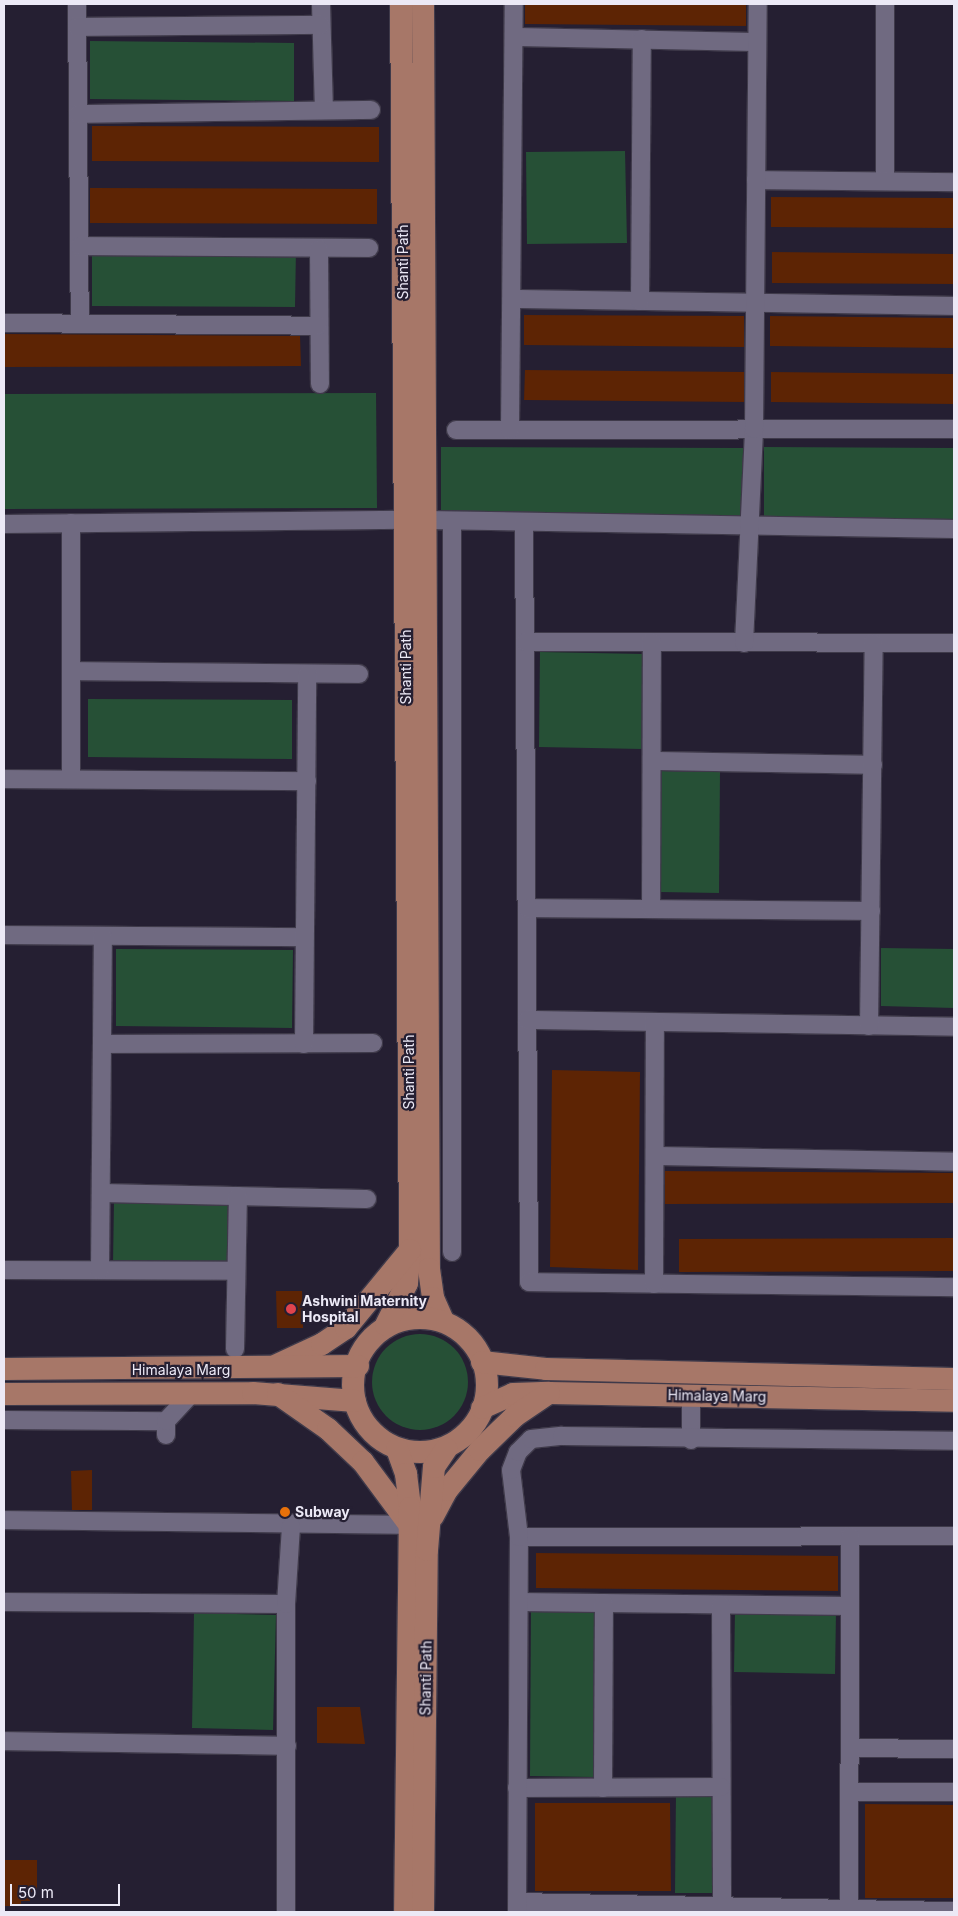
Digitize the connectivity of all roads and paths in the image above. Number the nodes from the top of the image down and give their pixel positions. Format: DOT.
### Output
graph roads {
  1 [pos="77,4"];
  2 [pos="321,4"];
  3 [pos="401,4"];
  4 [pos="423,4"];
  5 [pos="514,4"];
  6 [pos="758,4"];
  7 [pos="885,4"];
  8 [pos="321,25"];
  9 [pos="78,27"];
  10 [pos="514,36"];
  11 [pos="642,40"];
  12 [pos="758,42"];
  13 [pos="324,110"];
  14 [pos="371,110"];
  15 [pos="78,114"];
  16 [pos="756,180"];
  17 [pos="885,181"];
  18 [pos="954,182"];
  19 [pos="80,246"];
  20 [pos="369,248"];
  21 [pos="320,249"];
  22 [pos="512,299"];
  23 [pos="640,301"];
  24 [pos="755,303"];
  25 [pos="954,306"];
  26 [pos="80,322"];
  27 [pos="4,323"];
  28 [pos="318,326"];
  29 [pos="320,384"];
  30 [pos="954,429"];
  31 [pos="456,430"];
  32 [pos="510,430"];
  33 [pos="754,430"];
  34 [pos="415,520"];
  35 [pos="452,521"];
  36 [pos="524,522"];
  37 [pos="71,523"];
  38 [pos="4,524"];
  39 [pos="749,525"];
  40 [pos="954,529"];
  41 [pos="525,642"];
  42 [pos="652,642"];
  43 [pos="744,643"];
  44 [pos="874,643"];
  45 [pos="954,643"];
  46 [pos="71,671"];
  47 [pos="307,674"];
  48 [pos="359,674"];
  49 [pos="652,761"];
  50 [pos="873,765"];
  51 [pos="4,779"];
  52 [pos="71,779"];
  53 [pos="307,781"];
  54 [pos="527,908"];
  55 [pos="651,909"];
  56 [pos="871,911"];
  57 [pos="4,935"];
  58 [pos="103,936"];
  59 [pos="304,937"];
  60 [pos="527,1020"];
  61 [pos="655,1022"];
  62 [pos="869,1026"];
  63 [pos="954,1028"];
  64 [pos="373,1043"];
  65 [pos="102,1044"];
  66 [pos="304,1044"];
  67 [pos="655,1156"];
  68 [pos="954,1162"];
  69 [pos="101,1193"];
  70 [pos="238,1196"];
  71 [pos="366,1199"];
  72 [pos="410,1250"];
  73 [pos="452,1252"];
  74 [pos="4,1270"];
  75 [pos="100,1270"];
  76 [pos="236,1271"];
  77 [pos="654,1284"];
  78 [pos="954,1287"];
  79 [pos="443,1320"];
  80 [pos="386,1326"];
  81 [pos="235,1349"];
  82 [pos="482,1362"];
  83 [pos="358,1366"];
  84 [pos="4,1369"];
  85 [pos="265,1370"];
  86 [pos="954,1379"];
  87 [pos="549,1393"];
  88 [pos="4,1394"];
  89 [pos="191,1394"];
  90 [pos="278,1394"];
  91 [pos="690,1396"];
  92 [pos="355,1401"];
  93 [pos="954,1401"];
  94 [pos="482,1408"];
  95 [pos="4,1420"];
  96 [pos="691,1440"];
  97 [pos="954,1441"];
  98 [pos="397,1449"];
  99 [pos="446,1449"];
  100 [pos="4,1520"];
  101 [pos="419,1525"];
  102 [pos="291,1526"];
  103 [pos="850,1536"];
  104 [pos="954,1536"];
  105 [pos="519,1537"];
  106 [pos="4,1602"];
  107 [pos="519,1602"];
  108 [pos="286,1604"];
  109 [pos="604,1604"];
  110 [pos="721,1605"];
  111 [pos="850,1606"];
  112 [pos="4,1742"];
  113 [pos="287,1746"];
  114 [pos="850,1748"];
  115 [pos="954,1749"];
  116 [pos="721,1787"];
  117 [pos="517,1788"];
  118 [pos="603,1788"];
  119 [pos="851,1792"];
  120 [pos="954,1792"];
  121 [pos="517,1907"];
  122 [pos="722,1907"];
  123 [pos="849,1911"];
  124 [pos="954,1911"];
  125 [pos="286,1912"];
  126 [pos="406,1912"];
  127 [pos="423,1912"];
  1 -- 9 [label="street"];
  2 -- 8 [label="street"];
  3 -- 34 [label="main road, Shanti Path"];
  4 -- 34 [label="main road, Shanti Path"];
  5 -- 10 [label="street"];
  6 -- 12 [label="street"];
  7 -- 17 [label="street"];
  8 -- 9 [label="street"];
  8 -- 13 [label="street"];
  9 -- 15 [label="street"];
  10 -- 11 [label="street"];
  10 -- 22 [label="street"];
  11 -- 12 [label="street"];
  11 -- 23 [label="street"];
  12 -- 16 [label="street"];
  13 -- 14 [label="street"];
  13 -- 15 [label="street"];
  15 -- 19 [label="street"];
  16 -- 17 [label="street"];
  16 -- 24 [label="street"];
  17 -- 18 [label="street"];
  19 -- 21 [label="street"];
  19 -- 26 [label="street"];
  20 -- 21 [label="street"];
  21 -- 28 [label="street"];
  22 -- 23 [label="street"];
  22 -- 32 [label="street"];
  23 -- 24 [label="street"];
  24 -- 25 [label="street"];
  24 -- 33 [label="street"];
  26 -- 27 [label="street"];
  26 -- 28 [label="street"];
  28 -- 29 [label="street"];
  30 -- 33 [label="street"];
  31 -- 32 [label="street"];
  32 -- 33 [label="street"];
  33 -- 39 [label="street"];
  34 -- 35 [label="street"];
  34 -- 37 [label="street"];
  34 -- 72 [label="main road, Shanti Path"];
  34 -- 79 [label="main road"];
  35 -- 36 [label="street"];
  35 -- 73 [label="street"];
  36 -- 39 [label="street"];
  36 -- 41 [label="street"];
  37 -- 38 [label="street"];
  37 -- 46 [label="street"];
  39 -- 40 [label="street"];
  39 -- 43 [label="street"];
  41 -- 42 [label="street"];
  41 -- 54 [label="street"];
  42 -- 43 [label="street"];
  42 -- 49 [label="street"];
  43 -- 44 [label="street"];
  44 -- 45 [label="street"];
  44 -- 50 [label="street"];
  46 -- 47 [label="street"];
  46 -- 52 [label="street"];
  47 -- 48 [label="street"];
  47 -- 53 [label="street"];
  49 -- 50 [label="street"];
  49 -- 55 [label="street"];
  50 -- 56 [label="street"];
  51 -- 52 [label="street"];
  52 -- 53 [label="street"];
  53 -- 59 [label="street"];
  54 -- 55 [label="street"];
  54 -- 60 [label="street"];
  55 -- 56 [label="street"];
  56 -- 62 [label="street"];
  57 -- 58 [label="street"];
  58 -- 59 [label="street"];
  58 -- 65 [label="street"];
  59 -- 66 [label="street"];
  60 -- 61 [label="street"];
  60 -- 77 [label="street"];
  61 -- 62 [label="street"];
  61 -- 67 [label="street"];
  62 -- 63 [label="street"];
  64 -- 66 [label="street"];
  65 -- 66 [label="street"];
  65 -- 69 [label="street"];
  67 -- 68 [label="street"];
  67 -- 77 [label="street"];
  69 -- 70 [label="street"];
  69 -- 75 [label="street"];
  70 -- 71 [label="street"];
  70 -- 76 [label="street"];
  72 -- 80 [label="main road, Shanti Path"];
  72 -- 85 [label="main road"];
  74 -- 75 [label="street"];
  75 -- 76 [label="street"];
  76 -- 81 [label="street"];
  77 -- 78 [label="street"];
  79 -- 80 [label="main road"];
  79 -- 82 [label="main road"];
  80 -- 83 [label="main road"];
  82 -- 86 [label="main road, Himalaya Marg"];
  82 -- 94 [label="main road"];
  83 -- 85 [label="main road, Himalaya Marg"];
  83 -- 92 [label="main road"];
  84 -- 85 [label="main road, Himalaya Marg"];
  87 -- 91 [label="main road, Himalaya Marg"];
  87 -- 94 [label="main road, Himalaya Marg"];
  87 -- 101 [label="main road"];
  88 -- 89 [label="main road, Himalaya Marg"];
  89 -- 90 [label="main road, Himalaya Marg"];
  89 -- 95 [label="street"];
  90 -- 92 [label="main road, Himalaya Marg"];
  90 -- 101 [label="main road"];
  91 -- 93 [label="main road, Himalaya Marg"];
  91 -- 96 [label="street"];
  92 -- 98 [label="main road"];
  94 -- 99 [label="main road"];
  96 -- 97 [label="street"];
  96 -- 105 [label="street"];
  98 -- 99 [label="main road"];
  98 -- 101 [label="main road, Shanti Path"];
  99 -- 101 [label="main road, Shanti Path"];
  100 -- 102 [label="street"];
  101 -- 102 [label="street"];
  101 -- 126 [label="main road, Shanti Path"];
  101 -- 127 [label="main road, Shanti Path"];
  102 -- 108 [label="street"];
  103 -- 104 [label="street"];
  103 -- 105 [label="street"];
  103 -- 111 [label="street"];
  105 -- 107 [label="street"];
  106 -- 108 [label="street"];
  107 -- 109 [label="street"];
  107 -- 117 [label="street"];
  108 -- 113 [label="street"];
  109 -- 110 [label="street"];
  109 -- 118 [label="street"];
  110 -- 111 [label="street"];
  110 -- 116 [label="street"];
  111 -- 114 [label="street"];
  112 -- 113 [label="street"];
  113 -- 125 [label="street"];
  114 -- 115 [label="street"];
  114 -- 119 [label="street"];
  116 -- 118 [label="street"];
  116 -- 122 [label="street"];
  117 -- 118 [label="street"];
  117 -- 121 [label="street"];
  119 -- 120 [label="street"];
  119 -- 123 [label="street"];
  121 -- 122 [label="street"];
  122 -- 123 [label="street"];
  123 -- 124 [label="street"];
}
